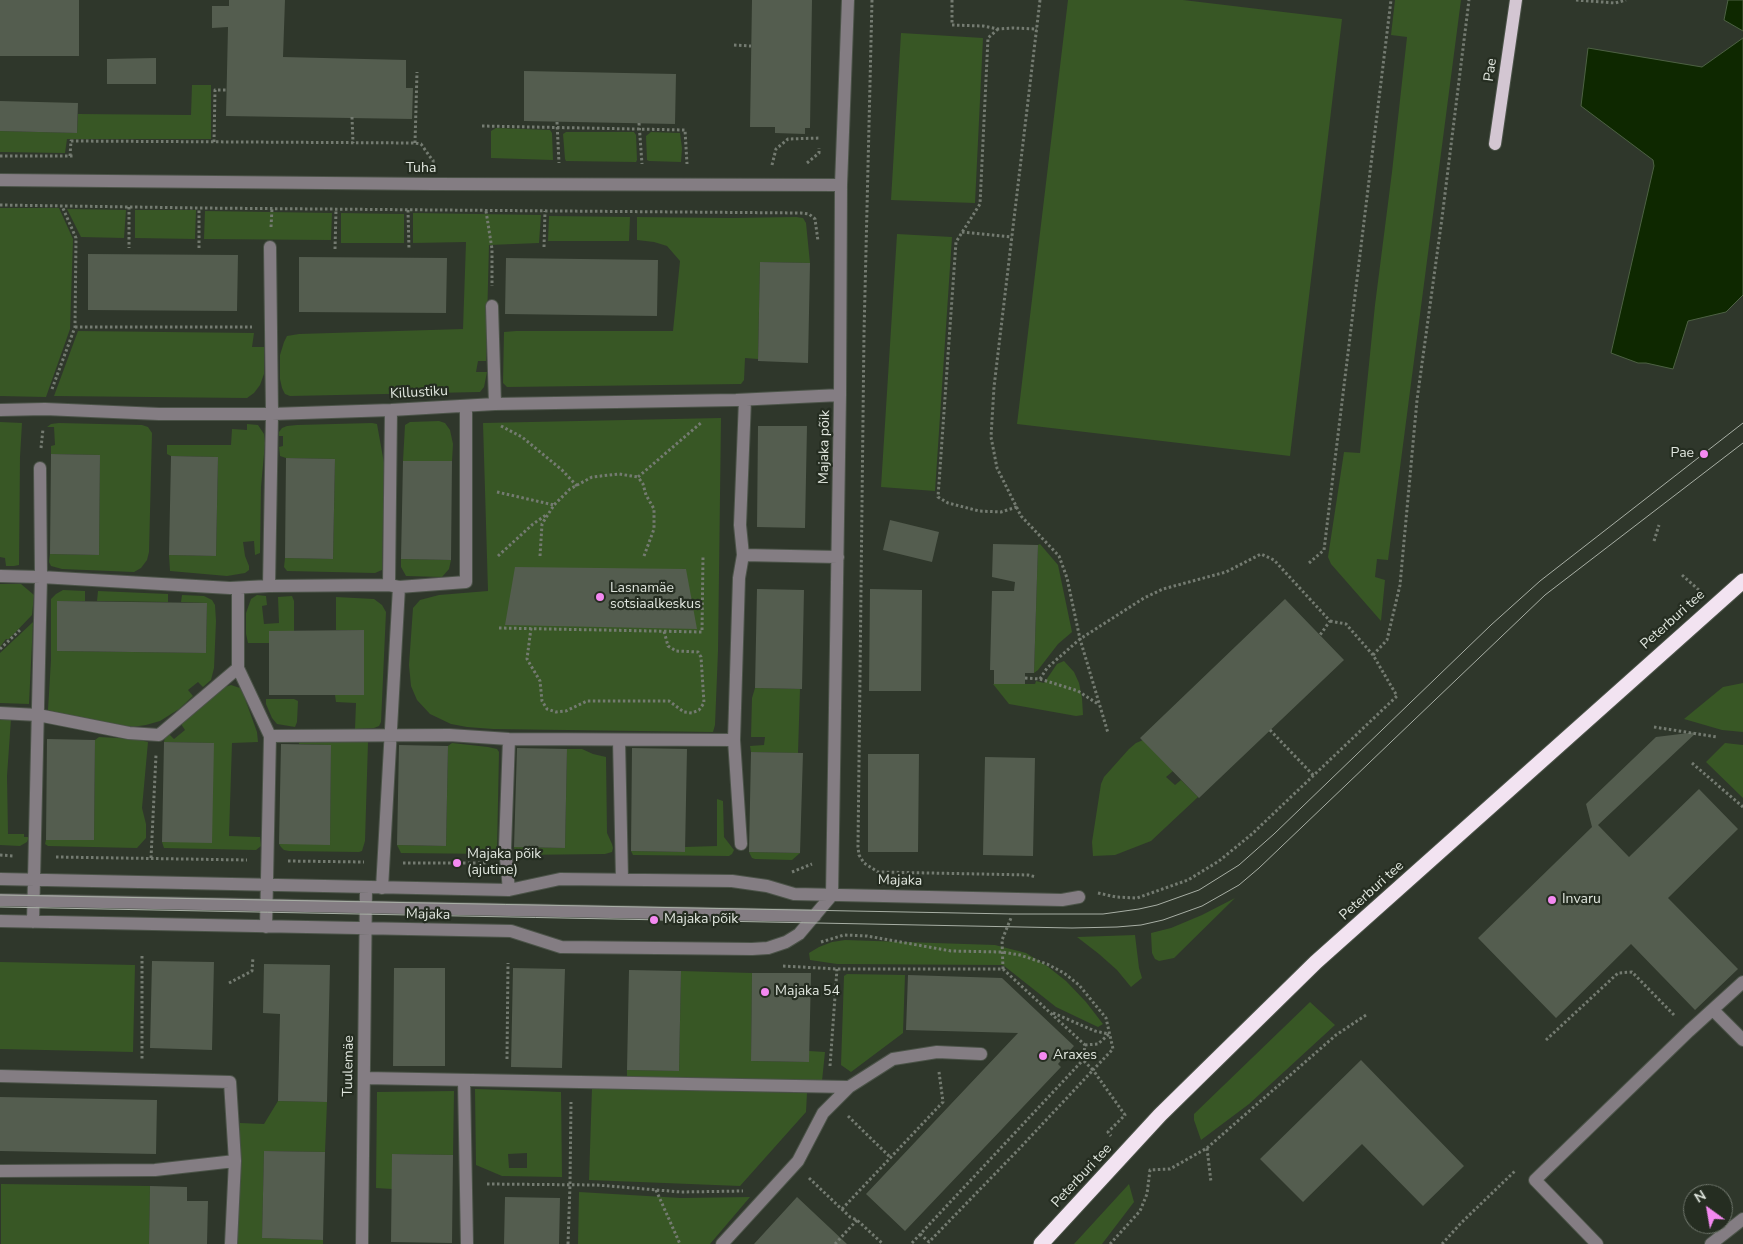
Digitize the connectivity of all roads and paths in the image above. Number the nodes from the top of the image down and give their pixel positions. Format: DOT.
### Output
graph roads {
  1 [pos="848,0"];
  2 [pos="872,0"];
  3 [pos="952,0"];
  4 [pos="1040,0"];
  5 [pos="1391,0"];
  6 [pos="1469,0"];
  7 [pos="1516,0"];
  8 [pos="1576,0"];
  9 [pos="1626,0"];
  10 [pos="998,29"];
  11 [pos="1037,29"];
  12 [pos="734,45"];
  13 [pos="752,46"];
  14 [pos="417,72"];
  15 [pos="226,90"];
  16 [pos="352,117"];
  17 [pos="557,122"];
  18 [pos="639,123"];
  19 [pos="482,126"];
  20 [pos="558,127"];
  21 [pos="821,128"];
  22 [pos="640,130"];
  23 [pos="820,138"];
  24 [pos="214,142"];
  25 [pos="353,143"];
  26 [pos="415,144"];
  27 [pos="1495,144"];
  28 [pos="0,156"];
  29 [pos="70,156"];
  30 [pos="75,156"];
  31 [pos="442,161"];
  32 [pos="550,162"];
  33 [pos="559,162"];
  34 [pos="568,163"];
  35 [pos="633,164"];
  36 [pos="642,164"];
  37 [pos="651,164"];
  38 [pos="678,164"];
  39 [pos="687,164"];
  40 [pos="696,165"];
  41 [pos="803,165"];
  42 [pos="764,166"];
  43 [pos="772,166"];
  44 [pos="779,166"];
  45 [pos="0,180"];
  46 [pos="841,185"];
  47 [pos="0,205"];
  48 [pos="62,206"];
  49 [pos="129,207"];
  50 [pos="199,208"];
  51 [pos="336,209"];
  52 [pos="408,210"];
  53 [pos="486,211"];
  54 [pos="546,211"];
  55 [pos="962,232"];
  56 [pos="1012,237"];
  57 [pos="818,246"];
  58 [pos="270,247"];
  59 [pos="129,248"];
  60 [pos="199,248"];
  61 [pos="544,248"];
  62 [pos="336,249"];
  63 [pos="409,250"];
  64 [pos="492,306"];
  65 [pos="272,327"];
  66 [pos="75,328"];
  67 [pos="840,395"];
  68 [pos="740,400"];
  69 [pos="495,404"];
  70 [pos="469,406"];
  71 [pos="45,409"];
  72 [pos="0,410"];
  73 [pos="391,410"];
  74 [pos="272,414"];
  75 [pos="40,468"];
  76 [pos="638,477"];
  77 [pos="577,486"];
  78 [pos="497,492"];
  79 [pos="554,504"];
  80 [pos="1017,507"];
  81 [pos="549,513"];
  82 [pos="1659,525"];
  83 [pos="1654,541"];
  84 [pos="743,555"];
  85 [pos="498,556"];
  86 [pos="540,556"];
  87 [pos="644,556"];
  88 [pos="703,556"];
  89 [pos="838,557"];
  90 [pos="1309,563"];
  91 [pos="1682,575"];
  92 [pos="0,576"];
  93 [pos="41,577"];
  94 [pos="1743,581"];
  95 [pos="270,586"];
  96 [pos="394,586"];
  97 [pos="238,588"];
  98 [pos="1701,592"];
  99 [pos="1330,621"];
  100 [pos="499,628"];
  101 [pos="531,628"];
  102 [pos="664,631"];
  103 [pos="1320,635"];
  104 [pos="1080,639"];
  105 [pos="1374,656"];
  106 [pos="238,668"];
  107 [pos="1025,678"];
  108 [pos="1040,679"];
  109 [pos="1099,705"];
  110 [pos="0,713"];
  111 [pos="38,715"];
  112 [pos="1654,727"];
  113 [pos="1270,730"];
  114 [pos="1108,733"];
  115 [pos="159,735"];
  116 [pos="270,736"];
  117 [pos="391,736"];
  118 [pos="1718,737"];
  119 [pos="508,739"];
  120 [pos="619,740"];
  121 [pos="734,740"];
  122 [pos="1692,763"];
  123 [pos="1314,776"];
  124 [pos="1743,807"];
  125 [pos="741,844"];
  126 [pos="151,858"];
  127 [pos="811,858"];
  128 [pos="857,863"];
  129 [pos="864,863"];
  130 [pos="810,864"];
  131 [pos="1028,875"];
  132 [pos="622,879"];
  133 [pos="0,880"];
  134 [pos="34,880"];
  135 [pos="267,886"];
  136 [pos="366,888"];
  137 [pos="382,888"];
  138 [pos="508,890"];
  139 [pos="832,895"];
  140 [pos="1079,897"];
  141 [pos="1137,898"];
  142 [pos="0,900"];
  143 [pos="33,901"];
  144 [pos="266,906"];
  145 [pos="365,908"];
  146 [pos="815,916"];
  147 [pos="0,921"];
  148 [pos="33,922"];
  149 [pos="266,927"];
  150 [pos="366,929"];
  151 [pos="1002,940"];
  152 [pos="813,945"];
  153 [pos="1002,952"];
  154 [pos="142,956"];
  155 [pos="253,957"];
  156 [pos="508,963"];
  157 [pos="778,966"];
  158 [pos="837,969"];
  159 [pos="1003,969"];
  160 [pos="1743,982"];
  161 [pos="229,983"];
  162 [pos="1713,1010"];
  163 [pos="1050,1012"];
  164 [pos="1366,1014"];
  165 [pos="1689,1031"];
  166 [pos="1109,1034"];
  167 [pos="1546,1040"];
  168 [pos="1743,1040"];
  169 [pos="1086,1046"];
  170 [pos="937,1052"];
  171 [pos="981,1054"];
  172 [pos="1083,1060"];
  173 [pos="1093,1070"];
  174 [pos="0,1076"];
  175 [pos="364,1078"];
  176 [pos="142,1080"];
  177 [pos="464,1080"];
  178 [pos="507,1080"];
  179 [pos="571,1082"];
  180 [pos="828,1086"];
  181 [pos="848,1087"];
  182 [pos="833,1102"];
  183 [pos="1111,1136"];
  184 [pos="1207,1148"];
  185 [pos="891,1158"];
  186 [pos="235,1161"];
  187 [pos="795,1164"];
  188 [pos="1521,1166"];
  189 [pos="0,1171"];
  190 [pos="1211,1182"];
  191 [pos="466,1184"];
  192 [pos="570,1185"];
  193 [pos="656,1190"];
  194 [pos="771,1191"];
  195 [pos="842,1209"];
  196 [pos="1743,1219"];
  197 [pos="858,1220"];
  198 [pos="920,1234"];
  199 [pos="231,1244"];
  200 [pos="362,1244"];
  201 [pos="467,1244"];
  202 [pos="568,1244"];
  203 [pos="680,1244"];
  204 [pos="722,1244"];
  205 [pos="835,1244"];
  206 [pos="883,1244"];
  207 [pos="911,1244"];
  208 [pos="1041,1244"];
  209 [pos="1110,1244"];
  210 [pos="1442,1244"];
  211 [pos="1597,1244"];
  212 [pos="1711,1244"];
  1 -- 46 [label="street, Majaka põik"];
  2 -- 129 [label="path"];
  3 -- 10 [label="path"];
  4 -- 11 [label="path"];
  5 -- 90 [label="path"];
  6 -- 105 [label="path"];
  7 -- 27 [label="main road, Pae"];
  8 -- 9 [label="path"];
  10 -- 11 [label="path"];
  10 -- 55 [label="path"];
  11 -- 56 [label="path"];
  12 -- 13 [label="path"];
  14 -- 26 [label="path"];
  15 -- 24 [label="path"];
  16 -- 25 [label="path"];
  17 -- 20 [label="path"];
  18 -- 22 [label="path"];
  19 -- 20 [label="path"];
  20 -- 22 [label="path"];
  20 -- 33 [label="path"];
  21 -- 23 [label="path"];
  22 -- 36 [label="path"];
  22 -- 39 [label="path"];
  23 -- 41 [label="path"];
  23 -- 43 [label="path"];
  24 -- 25 [label="path"];
  24 -- 29 [label="path"];
  25 -- 26 [label="path"];
  26 -- 31 [label="path"];
  28 -- 29 [label="path"];
  29 -- 30 [label="path"];
  32 -- 33 [label="path"];
  33 -- 34 [label="path"];
  35 -- 36 [label="path"];
  36 -- 37 [label="path"];
  38 -- 39 [label="path"];
  39 -- 40 [label="path"];
  42 -- 43 [label="path"];
  43 -- 44 [label="path"];
  45 -- 46 [label="street, Tuha"];
  46 -- 67 [label="street, Majaka põik"];
  47 -- 48 [label="path"];
  48 -- 49 [label="path"];
  48 -- 66 [label="path"];
  49 -- 50 [label="path"];
  49 -- 59 [label="path"];
  50 -- 51 [label="path"];
  50 -- 60 [label="path"];
  51 -- 52 [label="path"];
  51 -- 62 [label="path"];
  52 -- 53 [label="path"];
  52 -- 63 [label="path"];
  53 -- 54 [label="path"];
  53 -- 64 [label="path"];
  54 -- 57 [label="path"];
  54 -- 61 [label="path"];
  55 -- 56 [label="path"];
  55 -- 80 [label="path"];
  56 -- 80 [label="path"];
  58 -- 65 [label="street"];
  64 -- 69 [label="street"];
  65 -- 66 [label="path"];
  65 -- 74 [label="street"];
  66 -- 71 [label="path"];
  67 -- 68 [label="street, Killustiku"];
  67 -- 89 [label="street, Majaka põik"];
  68 -- 69 [label="street, Killustiku"];
  68 -- 76 [label="path"];
  68 -- 84 [label="street"];
  69 -- 70 [label="street, Killustiku"];
  70 -- 73 [label="street, Killustiku"];
  70 -- 77 [label="path"];
  70 -- 96 [label="street"];
  71 -- 72 [label="street, Killustiku"];
  71 -- 74 [label="street, Killustiku"];
  71 -- 75 [label="path"];
  73 -- 74 [label="street, Killustiku"];
  73 -- 96 [label="street"];
  74 -- 95 [label="street"];
  75 -- 93 [label="street"];
  76 -- 77 [label="path"];
  76 -- 87 [label="path"];
  77 -- 79 [label="path"];
  78 -- 79 [label="path"];
  79 -- 81 [label="path"];
  80 -- 104 [label="path"];
  81 -- 85 [label="path"];
  81 -- 86 [label="path"];
  82 -- 83 [label="path"];
  84 -- 89 [label="street"];
  84 -- 121 [label="street"];
  88 -- 102 [label="path"];
  89 -- 139 [label="street, Majaka põik"];
  91 -- 98 [label="path"];
  92 -- 93 [label="street"];
  93 -- 97 [label="street"];
  93 -- 111 [label="street"];
  94 -- 208 [label="highway, Peterburi tee"];
  95 -- 96 [label="street"];
  95 -- 97 [label="street"];
  96 -- 117 [label="street"];
  97 -- 106 [label="street"];
  99 -- 103 [label="path"];
  99 -- 104 [label="path"];
  99 -- 105 [label="path"];
  100 -- 101 [label="path"];
  101 -- 102 [label="path"];
  101 -- 102 [label="path"];
  104 -- 108 [label="path"];
  104 -- 109 [label="path"];
  105 -- 123 [label="path"];
  106 -- 115 [label="street"];
  106 -- 116 [label="street"];
  107 -- 108 [label="path"];
  108 -- 109 [label="path"];
  109 -- 114 [label="path"];
  110 -- 111 [label="street"];
  111 -- 115 [label="street"];
  111 -- 134 [label="street"];
  112 -- 118 [label="path"];
  113 -- 123 [label="path"];
  115 -- 126 [label="path"];
  116 -- 117 [label="street"];
  116 -- 135 [label="street"];
  117 -- 119 [label="street"];
  117 -- 137 [label="street"];
  119 -- 120 [label="street"];
  119 -- 138 [label="street"];
  120 -- 121 [label="street"];
  120 -- 132 [label="street"];
  121 -- 125 [label="street"];
  122 -- 124 [label="path"];
  123 -- 141 [label="path"];
  127 -- 130 [label="path"];
  128 -- 129 [label="path"];
  129 -- 131 [label="path"];
  132 -- 138 [label="street, Majaka"];
  132 -- 139 [label="street, Majaka"];
  133 -- 134 [label="street, Majaka"];
  134 -- 135 [label="street, Majaka"];
  134 -- 143 [label="street"];
  135 -- 136 [label="street, Majaka"];
  135 -- 144 [label="street"];
  136 -- 137 [label="street, Majaka"];
  136 -- 145 [label="street, Tuulemäe"];
  137 -- 138 [label="street, Majaka"];
  139 -- 140 [label="street, Majaka"];
  139 -- 146 [label="street, Majaka"];
  142 -- 143 [label="street"];
  143 -- 144 [label="street"];
  143 -- 148 [label="street"];
  144 -- 145 [label="street"];
  144 -- 149 [label="street"];
  145 -- 146 [label="street"];
  145 -- 150 [label="street, Tuulemäe"];
  146 -- 150 [label="street, Majaka"];
  147 -- 148 [label="street, Majaka"];
  148 -- 149 [label="street, Majaka"];
  149 -- 150 [label="street, Majaka"];
  150 -- 175 [label="street, Tuulemäe"];
  151 -- 153 [label="path"];
  152 -- 153 [label="path"];
  153 -- 159 [label="path"];
  153 -- 166 [label="path"];
  154 -- 176 [label="path"];
  155 -- 161 [label="path"];
  156 -- 178 [label="path"];
  157 -- 158 [label="path"];
  158 -- 159 [label="path"];
  158 -- 180 [label="path"];
  159 -- 163 [label="path"];
  160 -- 162 [label="street"];
  162 -- 165 [label="street"];
  162 -- 168 [label="street"];
  163 -- 166 [label="path"];
  163 -- 169 [label="path"];
  164 -- 184 [label="path"];
  165 -- 167 [label="path"];
  165 -- 211 [label="street"];
  166 -- 169 [label="path"];
  166 -- 173 [label="path"];
  169 -- 172 [label="path"];
  170 -- 171 [label="street"];
  170 -- 181 [label="street"];
  170 -- 185 [label="path"];
  172 -- 173 [label="path"];
  172 -- 198 [label="path"];
  173 -- 183 [label="path"];
  173 -- 198 [label="path"];
  174 -- 176 [label="street"];
  175 -- 177 [label="street"];
  175 -- 200 [label="street, Tuulemäe"];
  176 -- 186 [label="street"];
  177 -- 178 [label="street"];
  177 -- 191 [label="street"];
  178 -- 179 [label="street"];
  179 -- 180 [label="street"];
  179 -- 192 [label="path"];
  180 -- 181 [label="street"];
  181 -- 182 [label="street"];
  182 -- 185 [label="path"];
  182 -- 187 [label="street"];
  184 -- 190 [label="path"];
  184 -- 209 [label="path"];
  185 -- 195 [label="path"];
  186 -- 189 [label="street"];
  186 -- 199 [label="street"];
  187 -- 194 [label="street"];
  187 -- 195 [label="path"];
  188 -- 210 [label="path"];
  191 -- 192 [label="path"];
  191 -- 201 [label="street"];
  192 -- 193 [label="path"];
  192 -- 202 [label="path"];
  193 -- 194 [label="path"];
  193 -- 203 [label="path"];
  194 -- 204 [label="street"];
  195 -- 197 [label="path"];
  196 -- 212 [label="street"];
  197 -- 205 [label="path"];
  197 -- 206 [label="path"];
  198 -- 207 [label="path"];
}
